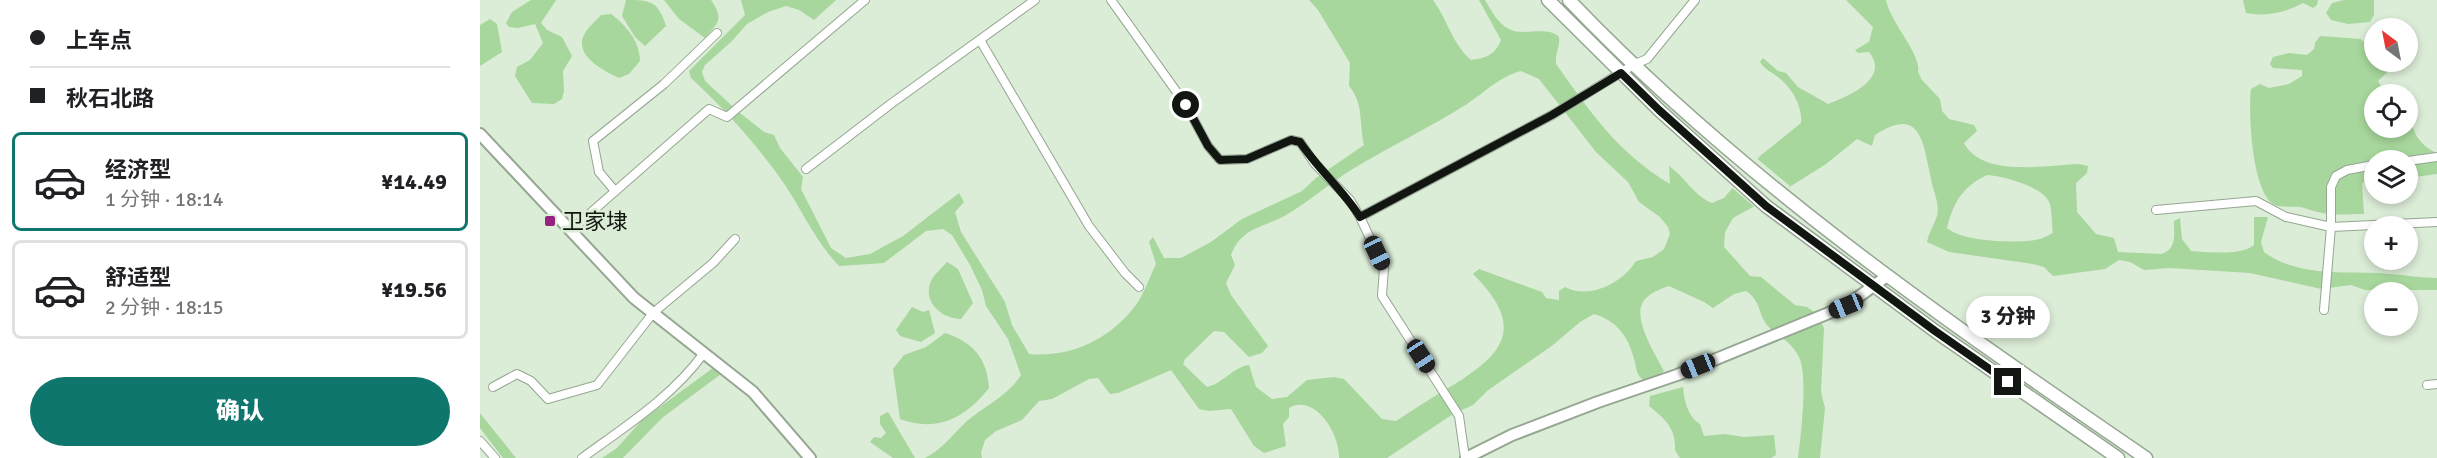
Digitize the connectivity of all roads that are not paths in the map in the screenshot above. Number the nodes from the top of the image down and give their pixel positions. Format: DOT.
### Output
graph roads {
  1 [pos="866,0"];
  2 [pos="1035,0"];
  3 [pos="1112,0"];
  4 [pos="1548,0"];
  5 [pos="1569,0"];
  6 [pos="1695,0"];
  7 [pos="717,33"];
  8 [pos="980,40"];
  9 [pos="1635,64"];
  10 [pos="1621,73"];
  11 [pos="480,134"];
  12 [pos="2437,157"];
  13 [pos="2418,160"];
  14 [pos="2364,167"];
  15 [pos="806,169"];
  16 [pos="615,191"];
  17 [pos="2156,210"];
  18 [pos="1360,217"];
  19 [pos="2437,222"];
  20 [pos="2331,227"];
  21 [pos="571,230"];
  22 [pos="735,239"];
  23 [pos="1887,276"];
  24 [pos="1872,285"];
  25 [pos="1139,287"];
  26 [pos="2324,310"];
  27 [pos="653,313"];
  28 [pos="704,353"];
  29 [pos="2437,384"];
  30 [pos="2427,385"];
  31 [pos="493,387"];
  32 [pos="480,441"];
  33 [pos="495,458"];
  34 [pos="582,458"];
  35 [pos="810,458"];
  36 [pos="1466,458"];
  37 [pos="2118,458"];
  38 [pos="2146,458"];
  1 -- 16 [label="street"];
  2 -- 8 [label="street"];
  3 -- 18 [label="street"];
  4 -- 10 [label="main road"];
  5 -- 9 [label="main road"];
  6 -- 9 [label="street"];
  7 -- 16 [label="street"];
  8 -- 15 [label="street"];
  8 -- 25 [label="street"];
  9 -- 10 [label="street"];
  9 -- 23 [label="main road"];
  10 -- 18 [label="street"];
  10 -- 24 [label="main road"];
  11 -- 21 [label="street"];
  12 -- 13 [label="street"];
  14 -- 20 [label="street"];
  16 -- 21 [label="street"];
  17 -- 20 [label="street"];
  18 -- 36 [label="street"];
  19 -- 20 [label="street"];
  20 -- 26 [label="street"];
  21 -- 27 [label="street"];
  22 -- 27 [label="street"];
  23 -- 24 [label="street"];
  23 -- 38 [label="main road"];
  24 -- 36 [label="street"];
  24 -- 37 [label="main road"];
  27 -- 28 [label="street"];
  27 -- 31 [label="street"];
  28 -- 34 [label="street"];
  28 -- 35 [label="street"];
  29 -- 30 [label="street"];
  32 -- 33 [label="street"];
}
